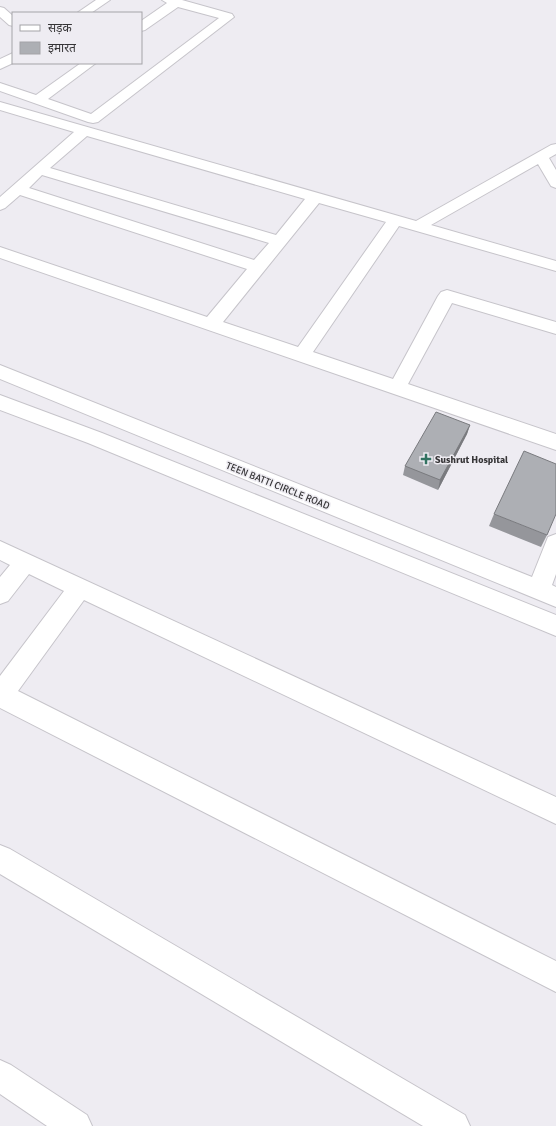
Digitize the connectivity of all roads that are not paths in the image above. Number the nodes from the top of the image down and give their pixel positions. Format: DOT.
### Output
graph roads {
  1 [pos="104,0"];
  2 [pos="173,1"];
  3 [pos="0,11"];
  4 [pos="85,12"];
  5 [pos="12,21"];
  6 [pos="142,27"];
  7 [pos="12,58"];
  8 [pos="89,64"];
  9 [pos="0,65"];
  10 [pos="0,87"];
  11 [pos="37,100"];
  12 [pos="8,112"];
  13 [pos="85,130"];
  14 [pos="556,148"];
  15 [pos="541,157"];
  16 [pos="40,170"];
  17 [pos="556,183"];
  18 [pos="17,190"];
  19 [pos="316,196"];
  20 [pos="0,205"];
  21 [pos="396,219"];
  22 [pos="418,226"];
  23 [pos="279,241"];
  24 [pos="0,252"];
  25 [pos="556,266"];
  26 [pos="258,267"];
  27 [pos="211,324"];
  28 [pos="556,328"];
  29 [pos="302,355"];
  30 [pos="0,372"];
  31 [pos="397,388"];
  32 [pos="0,402"];
  33 [pos="556,442"];
  34 [pos="556,543"];
  35 [pos="0,550"];
  36 [pos="26,562"];
  37 [pos="80,587"];
  38 [pos="0,594"];
  39 [pos="548,594"];
  40 [pos="556,626"];
  41 [pos="0,695"];
  42 [pos="556,811"];
  43 [pos="0,859"];
  44 [pos="556,977"];
  45 [pos="0,1076"];
  46 [pos="76,1126"];
  47 [pos="454,1126"];
  1 -- 4 [label="street"];
  2 -- 6 [label="street"];
  2 -- 11 [label="street"];
  3 -- 5 [label="street"];
  7 -- 9 [label="street"];
  8 -- 11 [label="street"];
  10 -- 11 [label="street"];
  12 -- 13 [label="street"];
  13 -- 16 [label="street"];
  13 -- 19 [label="street"];
  14 -- 15 [label="street"];
  15 -- 17 [label="street"];
  15 -- 22 [label="street"];
  16 -- 18 [label="street"];
  16 -- 23 [label="street"];
  18 -- 20 [label="street"];
  18 -- 26 [label="street"];
  19 -- 21 [label="street"];
  19 -- 23 [label="street"];
  21 -- 22 [label="street"];
  21 -- 29 [label="street"];
  22 -- 25 [label="street"];
  23 -- 26 [label="street"];
  24 -- 27 [label="street"];
  26 -- 27 [label="street"];
  27 -- 29 [label="street"];
  28 -- 31 [label="street"];
  29 -- 31 [label="street"];
  30 -- 39 [label="street, TEEN BATTI CIRCLE ROAD"];
  31 -- 33 [label="street"];
  32 -- 40 [label="street"];
  34 -- 39 [label="street"];
  35 -- 36 [label="street"];
  36 -- 37 [label="street"];
  36 -- 38 [label="street"];
  37 -- 41 [label="street"];
  37 -- 42 [label="street"];
  41 -- 44 [label="street"];
  43 -- 47 [label="street"];
  45 -- 46 [label="street"];
}
